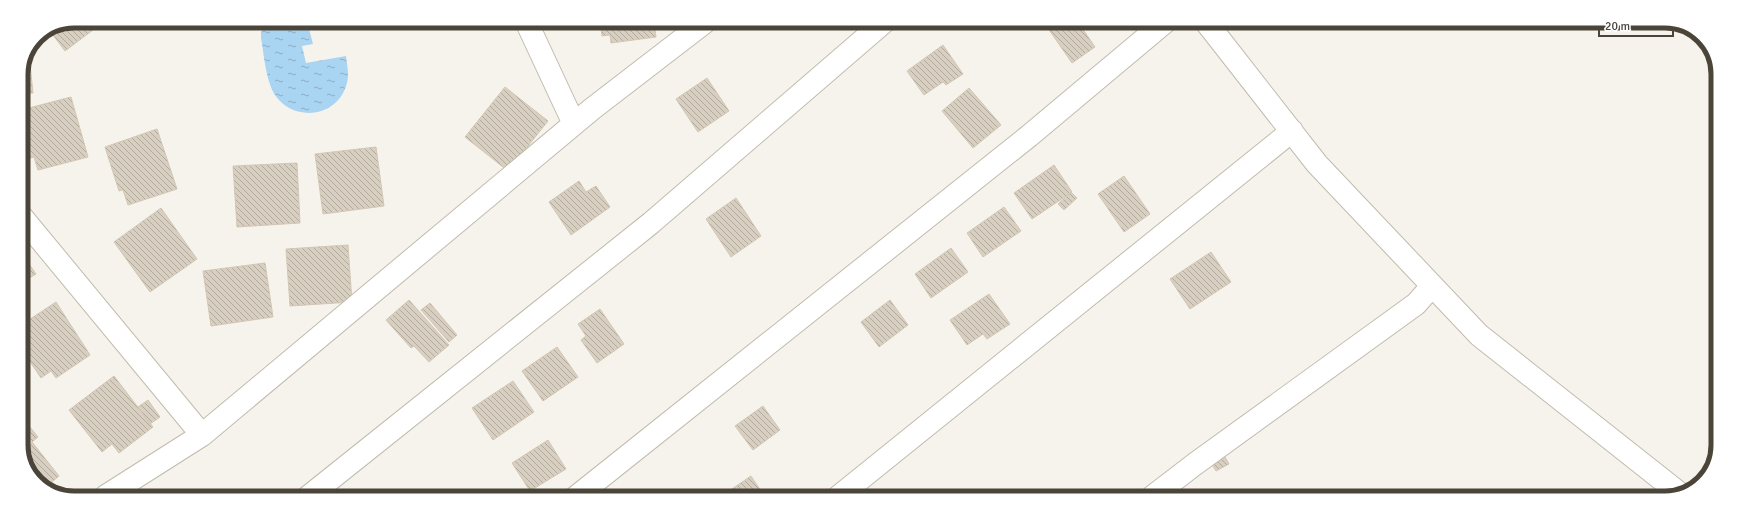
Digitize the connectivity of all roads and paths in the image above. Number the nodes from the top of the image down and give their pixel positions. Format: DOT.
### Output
graph roads {
  1 [pos="529,28"];
  2 [pos="697,28"];
  3 [pos="877,28"];
  4 [pos="1158,28"];
  5 [pos="1211,28"];
  6 [pos="574,124"];
  7 [pos="1292,131"];
  8 [pos="28,224"];
  9 [pos="1432,286"];
  10 [pos="202,435"];
  11 [pos="1675,490"];
  12 [pos="114,491"];
  13 [pos="314,491"];
  14 [pos="584,491"];
  15 [pos="845,491"];
  16 [pos="1160,491"];
  1 -- 6 [label="street"];
  2 -- 6 [label="street"];
  3 -- 13 [label="street"];
  4 -- 14 [label="street"];
  5 -- 7 [label="street"];
  6 -- 10 [label="street"];
  7 -- 9 [label="street"];
  7 -- 15 [label="street"];
  8 -- 10 [label="street"];
  9 -- 11 [label="street"];
  9 -- 16 [label="street"];
  10 -- 12 [label="street"];
}
